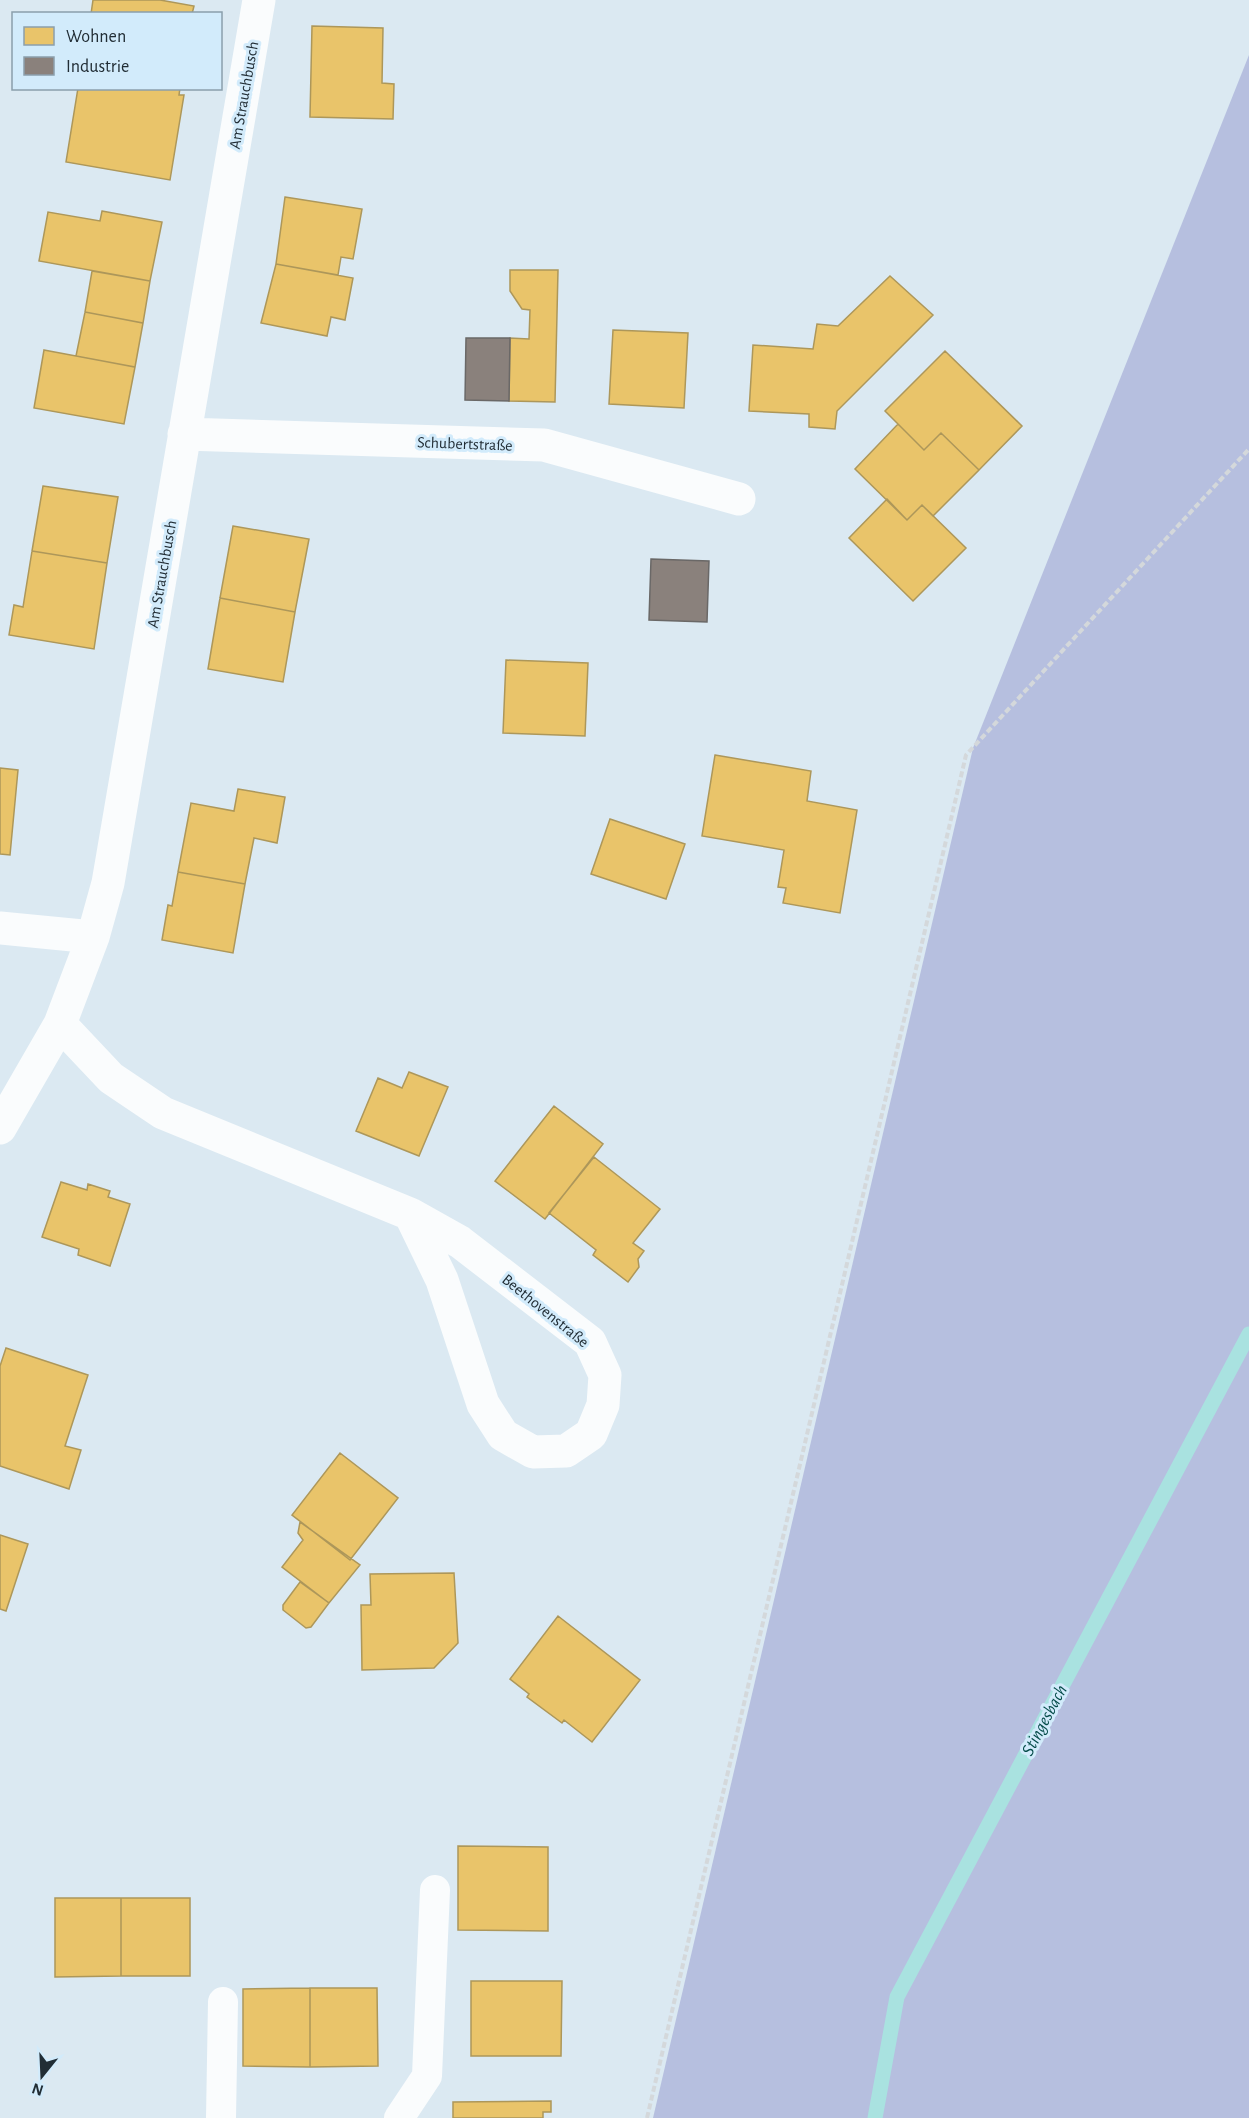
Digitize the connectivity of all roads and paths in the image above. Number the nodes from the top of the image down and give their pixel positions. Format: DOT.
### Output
graph roads {
  1 [pos="259,0"];
  2 [pos="184,434"];
  3 [pos="1249,448"];
  4 [pos="739,499"];
  5 [pos="0,928"];
  6 [pos="93,937"];
  7 [pos="60,1024"];
  8 [pos="0,1128"];
  9 [pos="410,1214"];
  10 [pos="435,1890"];
  11 [pos="223,2002"];
  12 [pos="220,2118"];
  13 [pos="399,2118"];
  14 [pos="647,2118"];
  1 -- 2 [label="street, Am Strauchbusch"];
  2 -- 4 [label="street, Schubertstraße"];
  2 -- 6 [label="street, Am Strauchbusch"];
  3 -- 14 [label="path"];
  5 -- 6 [label="street"];
  6 -- 7 [label="street, Am Strauchbusch"];
  7 -- 8 [label="street, Am Strauchbusch"];
  7 -- 9 [label="street, Beethovenstraße"];
  9 -- 9 [label="street, Beethovenstraße"];
  10 -- 13 [label="lane"];
  11 -- 12 [label="lane"];
}
